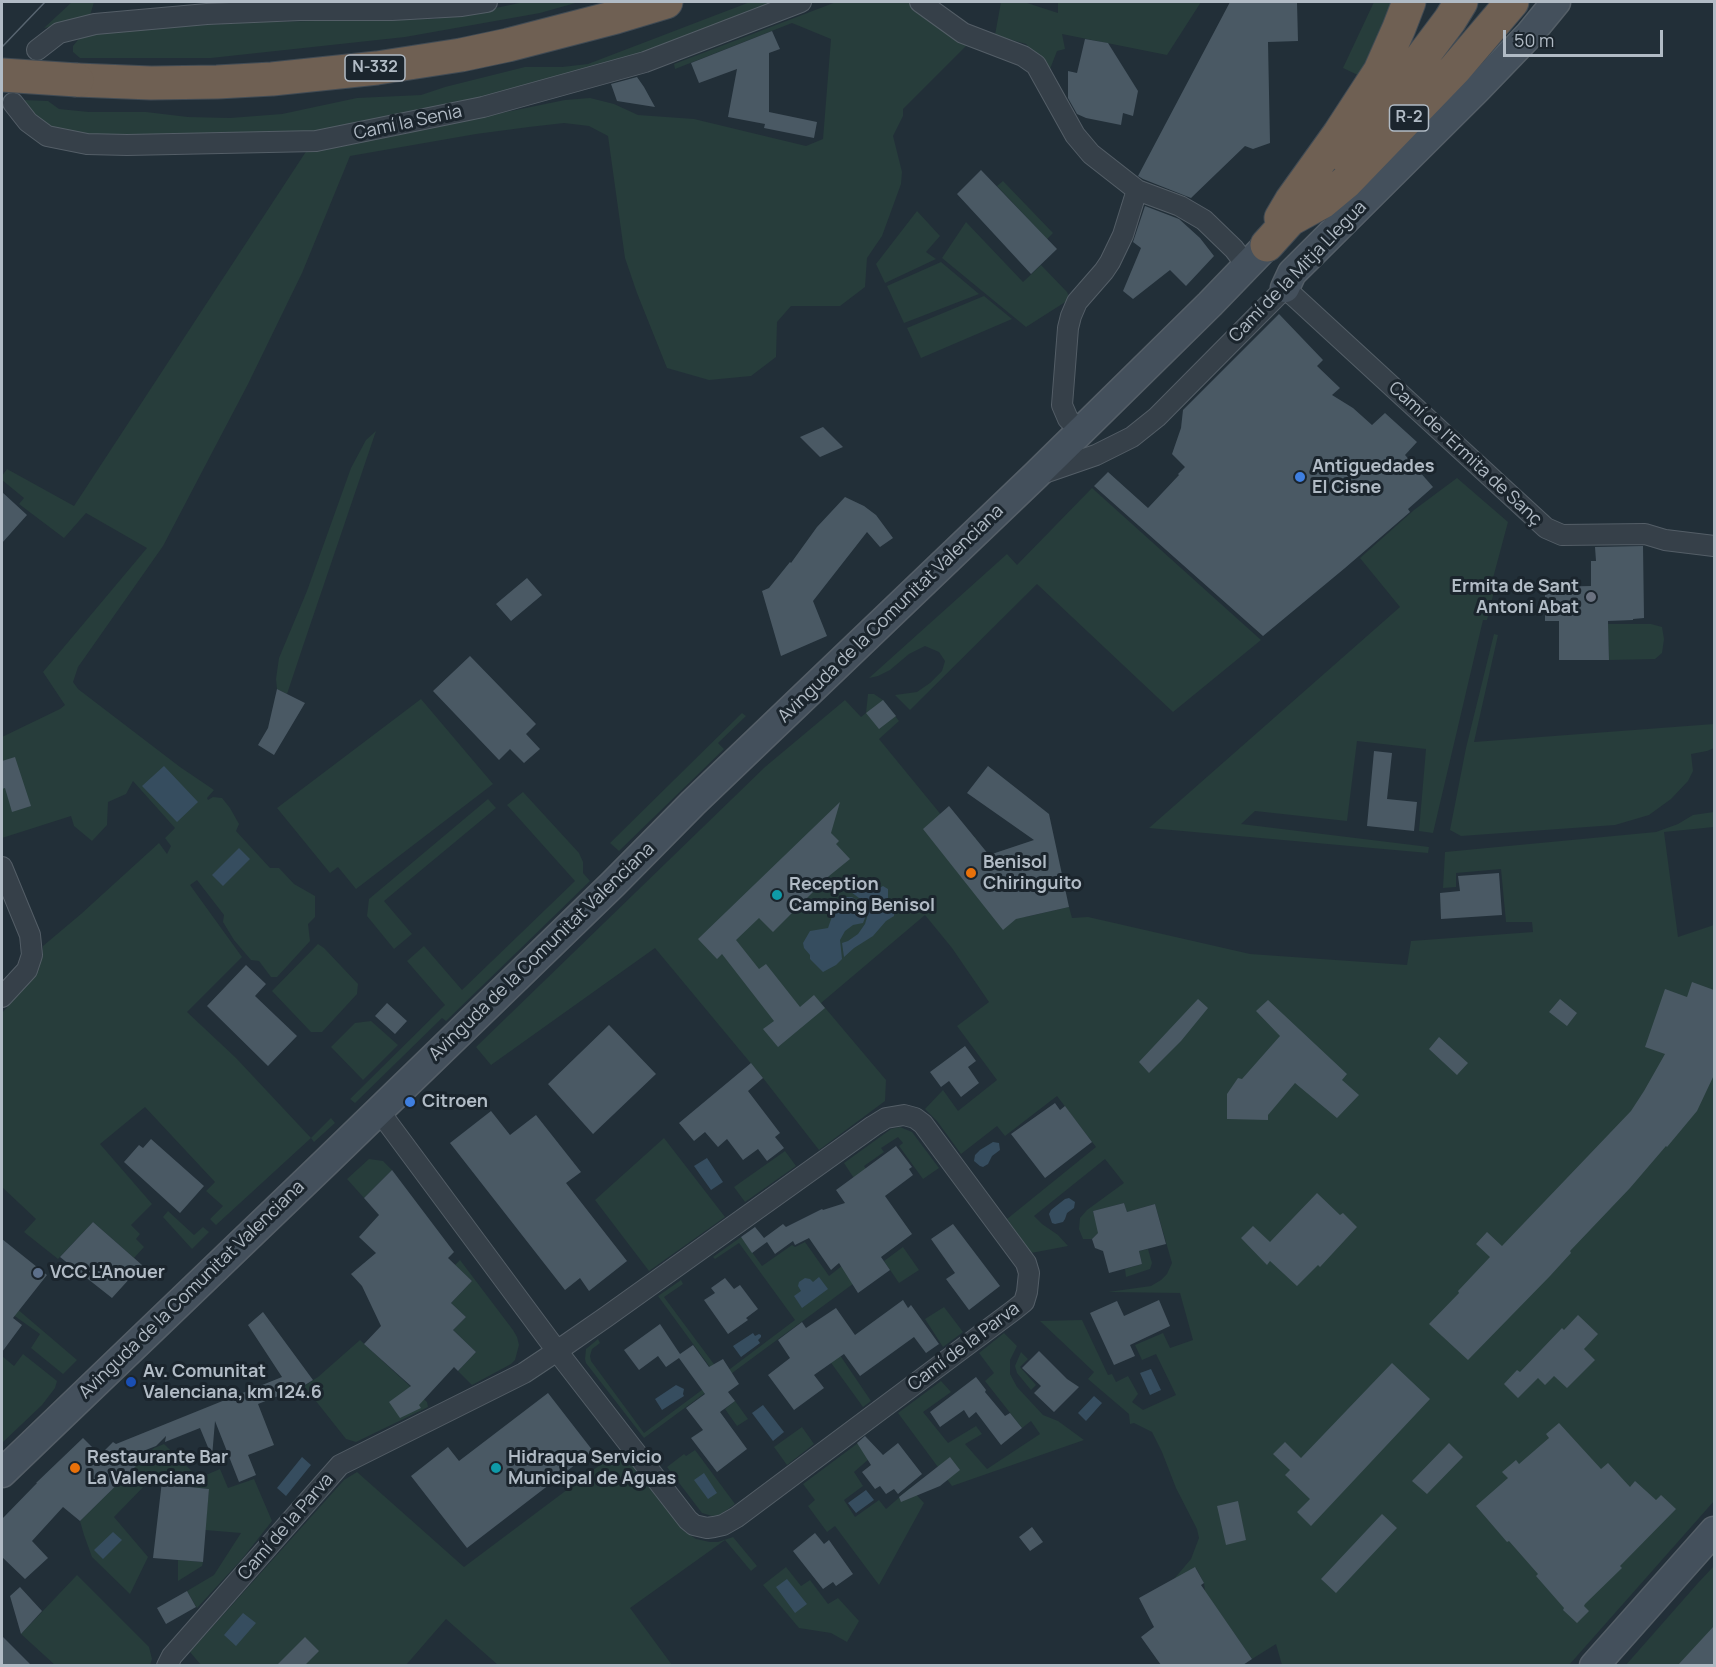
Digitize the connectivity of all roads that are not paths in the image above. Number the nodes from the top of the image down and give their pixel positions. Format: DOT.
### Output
graph roads {
  1 [pos="487,2"];
  2 [pos="666,2"];
  3 [pos="801,2"];
  4 [pos="920,2"];
  5 [pos="1409,2"];
  6 [pos="1461,2"];
  7 [pos="1512,2"];
  8 [pos="1556,2"];
  9 [pos="37,50"];
  10 [pos="7,89"];
  11 [pos="1137,190"];
  12 [pos="1291,219"];
  13 [pos="1257,255"];
  14 [pos="1285,288"];
  15 [pos="1081,431"];
  16 [pos="1036,475"];
  17 [pos="1714,546"];
  18 [pos="2,867"];
  19 [pos="2,997"];
  20 [pos="379,1111"];
  21 [pos="557,1351"];
  22 [pos="2,1473"];
  23 [pos="1714,1531"];
  24 [pos="167,1665"];
  25 [pos="1594,1665"];
  1 -- 9 [label="street"];
  2 -- 10 [label="highway, N-332, bridge"];
  3 -- 10 [label="street, Camí la Senia"];
  4 -- 11 [label="street"];
  5 -- 13 [label="highway"];
  6 -- 12 [label="highway"];
  7 -- 12 [label="highway, R-2"];
  8 -- 14 [label="main road, Camí de la Mitja Llegua"];
  11 -- 13 [label="street"];
  11 -- 15 [label="street"];
  12 -- 13 [label="highway"];
  13 -- 15 [label="main road, Avinguda de la Comunitat Valenciana"];
  14 -- 16 [label="street, Camí de la Mitja Llegua"];
  14 -- 17 [label="street, Camí de l'Ermita de Sanç"];
  15 -- 16 [label="main road, Avinguda de la Comunitat Valenciana"];
  16 -- 20 [label="main road, Avinguda de la Comunitat Valenciana"];
  18 -- 19 [label="street"];
  20 -- 21 [label="street, Camí de la Parva"];
  20 -- 22 [label="main road, Avinguda de la Comunitat Valenciana"];
  21 -- 21 [label="street, Camí de la Parva"];
  21 -- 24 [label="street, Camí de la Parva"];
  23 -- 25 [label="main road"];
}
